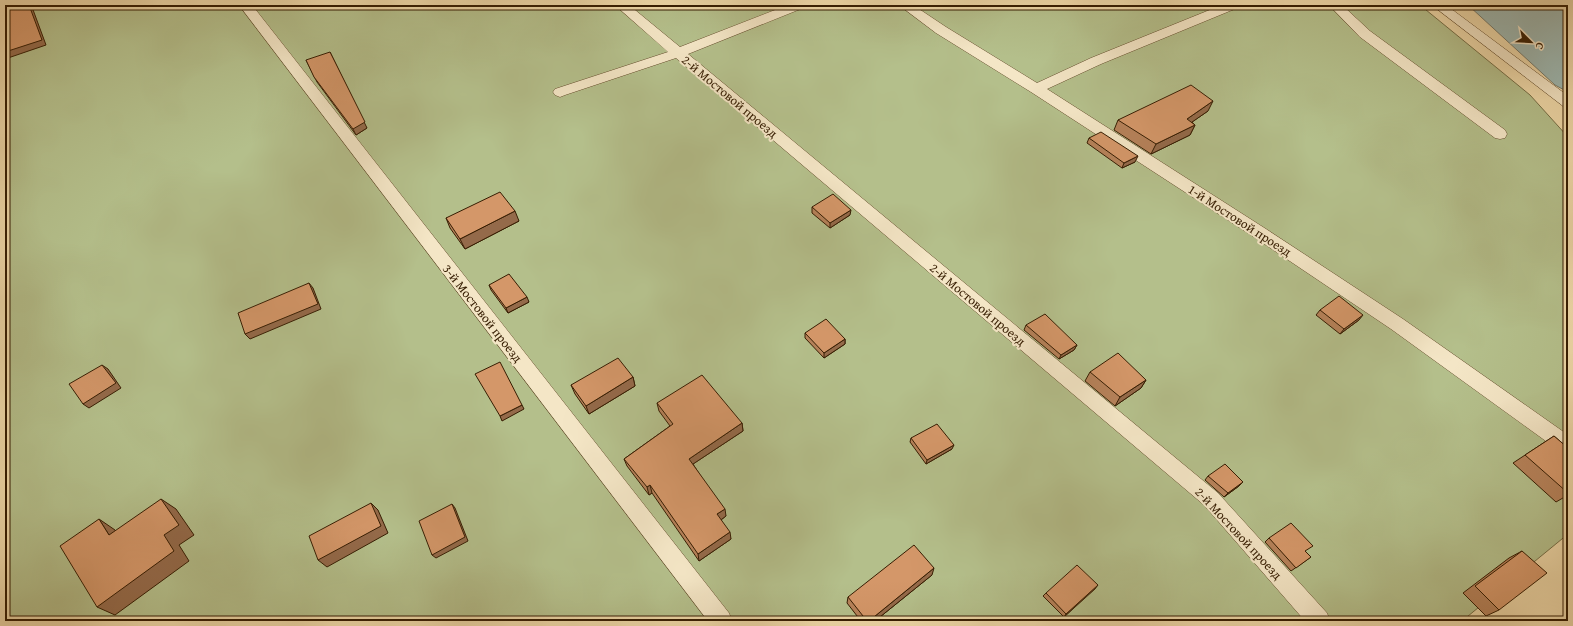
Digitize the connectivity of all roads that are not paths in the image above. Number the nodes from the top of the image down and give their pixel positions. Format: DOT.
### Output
graph roads {
  1 [pos="245,5"];
  2 [pos="621,5"];
  3 [pos="799,5"];
  4 [pos="905,5"];
  5 [pos="1233,5"];
  6 [pos="1335,5"];
  7 [pos="1438,5"];
  8 [pos="678,53"];
  9 [pos="1036,89"];
  10 [pos="560,92"];
  11 [pos="1568,103"];
  12 [pos="1500,134"];
  13 [pos="1568,446"];
  14 [pos="720,621"];
  15 [pos="1319,621"];
  1 -- 14 [label="lane, 3-й Мостовой проезд"];
  2 -- 8 [label="lane, 2-й Мостовой проезд"];
  3 -- 8 [label="lane"];
  4 -- 9 [label="lane, 1-й Мостовой проезд"];
  5 -- 9 [label="lane"];
  6 -- 12 [label="lane"];
  7 -- 11 [label="lane"];
  8 -- 10 [label="lane"];
  8 -- 15 [label="lane, 2-й Мостовой проезд"];
  9 -- 13 [label="lane, 1-й Мостовой проезд"];
}
